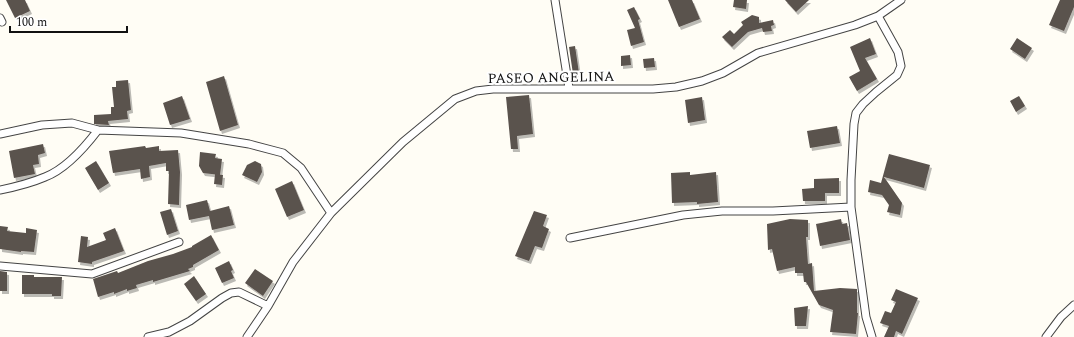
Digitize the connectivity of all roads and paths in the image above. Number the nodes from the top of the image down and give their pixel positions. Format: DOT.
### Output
graph roads {
  1 [pos="555,0"];
  2 [pos="901,0"];
  3 [pos="878,16"];
  4 [pos="569,88"];
  5 [pos="98,130"];
  6 [pos="0,134"];
  7 [pos="0,190"];
  8 [pos="851,207"];
  9 [pos="331,213"];
  10 [pos="570,238"];
  11 [pos="179,242"];
  12 [pos="0,266"];
  13 [pos="1074,305"];
  14 [pos="268,306"];
  15 [pos="148,337"];
  16 [pos="248,337"];
  17 [pos="872,337"];
  18 [pos="1046,337"];
  1 -- 4 [label="street"];
  2 -- 3 [label="street, PASEO ANGELINA"];
  3 -- 4 [label="street, PASEO ANGELINA"];
  3 -- 8 [label="street"];
  4 -- 9 [label="street, PASEO ANGELINA"];
  5 -- 6 [label="street"];
  5 -- 7 [label="street"];
  5 -- 9 [label="street"];
  8 -- 10 [label="street"];
  8 -- 17 [label="street"];
  9 -- 14 [label="street, PASEO ANGELINA"];
  11 -- 12 [label="street"];
  13 -- 18 [label="street"];
  14 -- 15 [label="street"];
  14 -- 16 [label="street, PASEO ANGELINA"];
}
